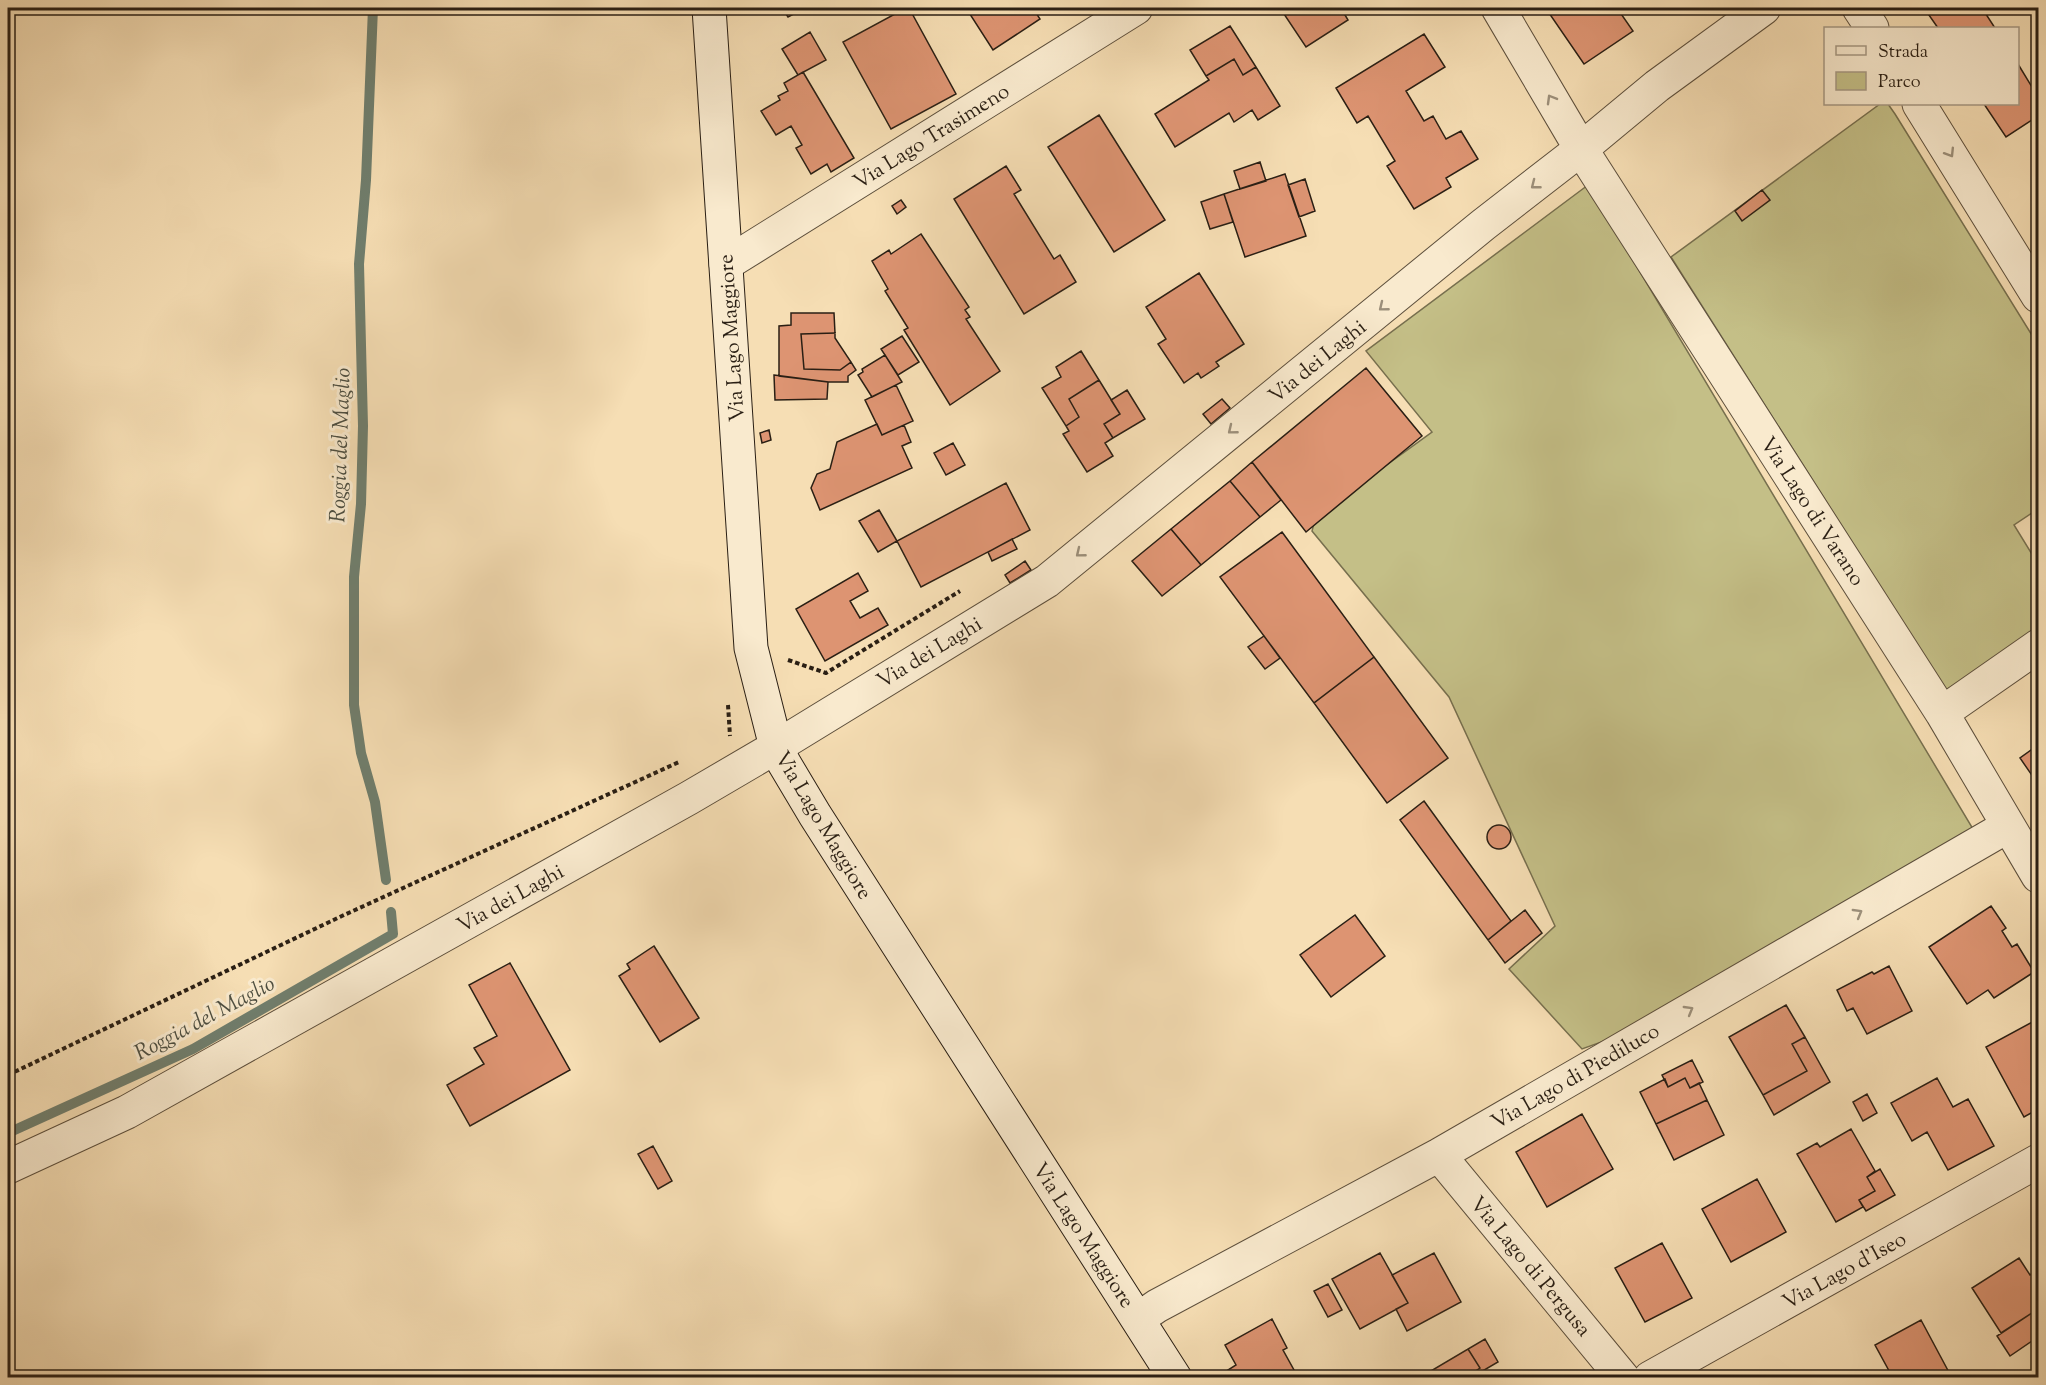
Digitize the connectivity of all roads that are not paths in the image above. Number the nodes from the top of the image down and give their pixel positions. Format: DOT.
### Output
graph roads {
  1 [pos="709,8"];
  2 [pos="1136,8"];
  3 [pos="1498,8"];
  4 [pos="1764,8"];
  5 [pos="1859,8"];
  6 [pos="1871,27"];
  7 [pos="1920,105"];
  8 [pos="1581,149"];
  9 [pos="726,264"];
  10 [pos="2038,296"];
  11 [pos="2038,646"];
  12 [pos="1942,713"];
  13 [pos="776,747"];
  14 [pos="2008,826"];
  15 [pos="2038,876"];
  16 [pos="1439,1155"];
  17 [pos="2038,1161"];
  18 [pos="8,1167"];
  19 [pos="1138,1319"];
  20 [pos="1175,1377"];
  21 [pos="1623,1377"];
  22 [pos="1650,1377"];
  1 -- 9 [label="street, Via Lago Maggiore"];
  2 -- 9 [label="street, Via Lago Trasimeno"];
  8 -- 3 [label="street, Via Lago di Varano, one-way"];
  4 -- 8 [label="street, Via dei Laghi"];
  5 -- 6 [label="street"];
  7 -- 10 [label="street, one-way"];
  8 -- 12 [label="street, Via Lago di Varano"];
  8 -- 13 [label="street, Via dei Laghi, one-way"];
  9 -- 13 [label="street, Via Lago Maggiore"];
  11 -- 12 [label="street"];
  12 -- 14 [label="street, Via Lago di Varano"];
  13 -- 18 [label="street, Via dei Laghi"];
  13 -- 19 [label="street, Via Lago Maggiore"];
  14 -- 15 [label="street, Via Lago di Varano"];
  16 -- 14 [label="street, Via Lago di Piediluco, one-way"];
  16 -- 19 [label="street, Via Lago di Piediluco"];
  16 -- 21 [label="street, Via Lago di Pergusa"];
  17 -- 22 [label="street, Via Lago d'Iseo"];
  19 -- 20 [label="street, Via Lago Maggiore"];
}
